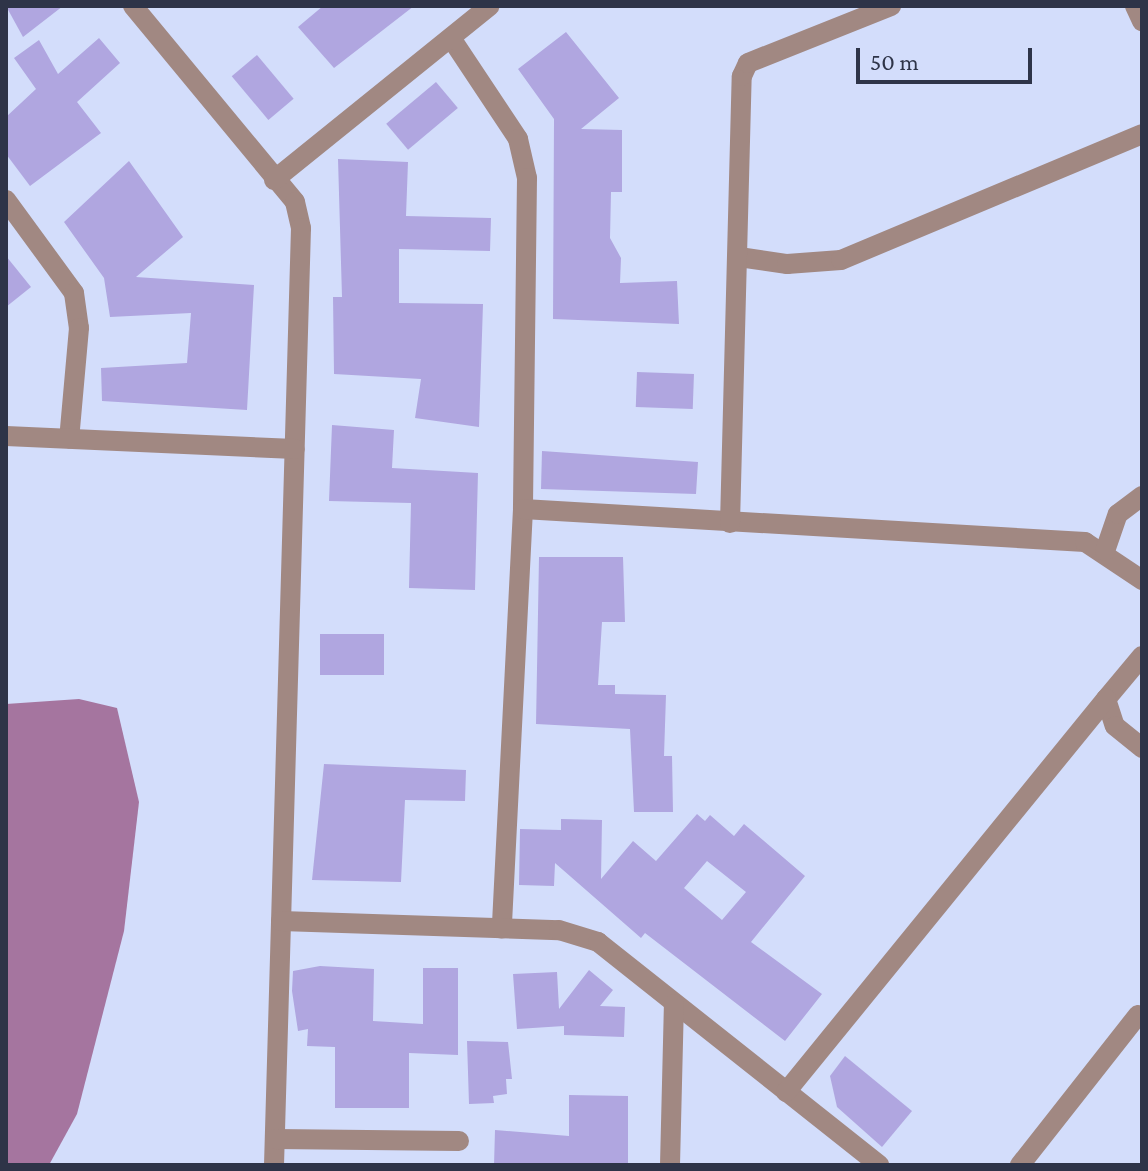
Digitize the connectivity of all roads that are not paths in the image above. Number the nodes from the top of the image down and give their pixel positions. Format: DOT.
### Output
graph roads {
  1 [pos="133,6"];
  2 [pos="490,6"];
  3 [pos="891,6"];
  4 [pos="1135,6"];
  5 [pos="1142,21"];
  6 [pos="451,38"];
  7 [pos="1142,134"];
  8 [pos="274,180"];
  9 [pos="6,200"];
  10 [pos="739,257"];
  11 [pos="6,436"];
  12 [pos="69,439"];
  13 [pos="295,449"];
  14 [pos="1142,496"];
  15 [pos="523,509"];
  16 [pos="730,523"];
  17 [pos="1105,551"];
  18 [pos="1142,580"];
  19 [pos="1142,656"];
  20 [pos="1106,699"];
  21 [pos="1142,748"];
  22 [pos="281,921"];
  23 [pos="502,928"];
  24 [pos="674,1004"];
  25 [pos="1138,1015"];
  26 [pos="786,1092"];
  27 [pos="275,1139"];
  28 [pos="459,1141"];
  29 [pos="274,1165"];
  30 [pos="670,1165"];
  31 [pos="879,1165"];
  32 [pos="1020,1165"];
  1 -- 8 [label="street"];
  2 -- 6 [label="street"];
  3 -- 10 [label="street"];
  4 -- 5 [label="street"];
  6 -- 8 [label="street"];
  6 -- 15 [label="street"];
  7 -- 10 [label="street"];
  8 -- 13 [label="street"];
  9 -- 12 [label="street"];
  10 -- 16 [label="street"];
  11 -- 12 [label="street"];
  12 -- 13 [label="street"];
  13 -- 22 [label="street"];
  14 -- 17 [label="street"];
  15 -- 16 [label="street"];
  15 -- 23 [label="street"];
  16 -- 17 [label="street"];
  17 -- 18 [label="street"];
  19 -- 20 [label="street"];
  20 -- 21 [label="street"];
  20 -- 26 [label="street"];
  22 -- 23 [label="street"];
  22 -- 27 [label="street"];
  23 -- 24 [label="street"];
  24 -- 26 [label="street"];
  24 -- 30 [label="street"];
  25 -- 32 [label="street"];
  26 -- 31 [label="street"];
  27 -- 28 [label="street"];
  27 -- 29 [label="street"];
}
